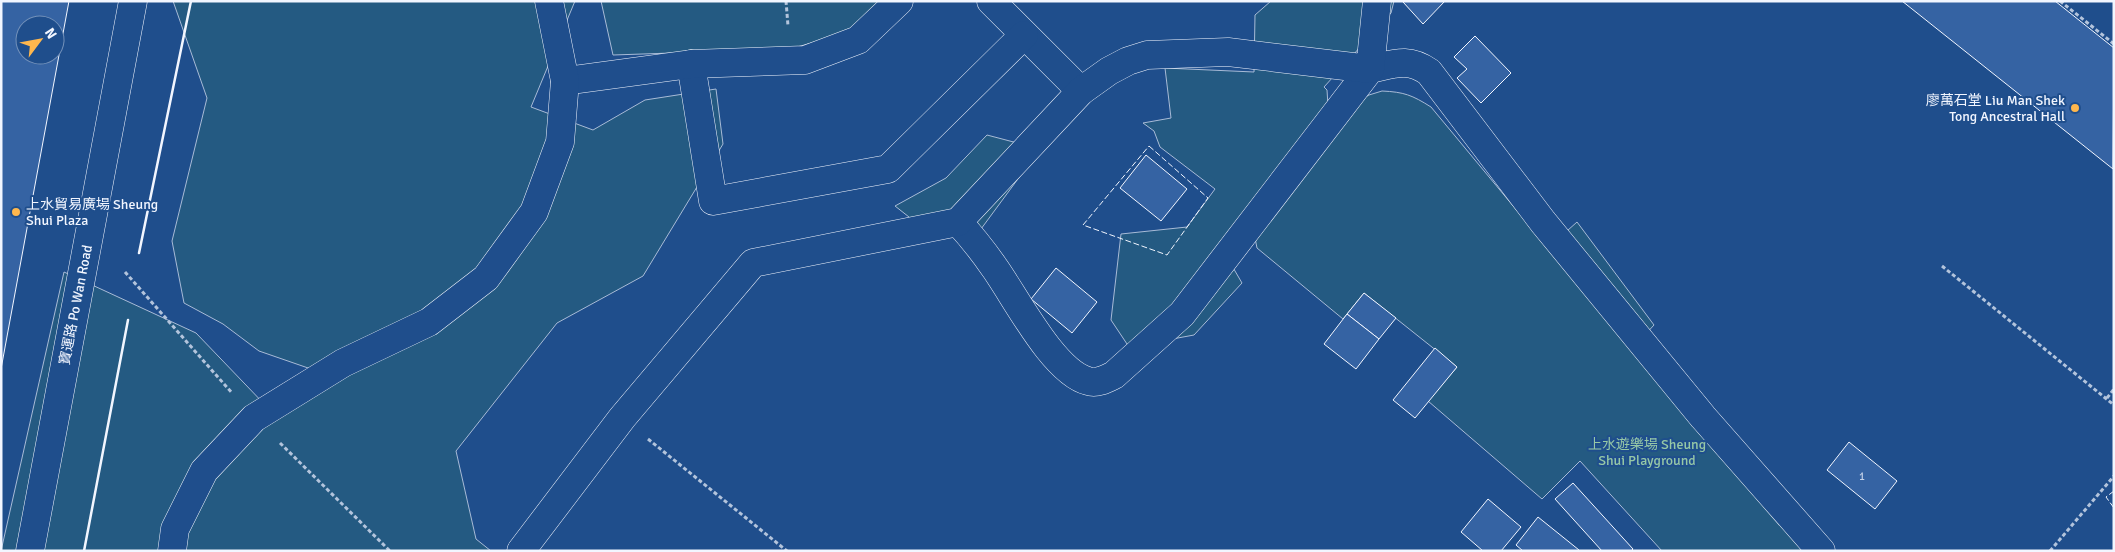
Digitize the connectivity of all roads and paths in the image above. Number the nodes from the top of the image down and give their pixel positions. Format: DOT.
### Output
graph roads {
  1 [pos="133,1"];
  2 [pos="549,1"];
  3 [pos="899,1"];
  4 [pos="991,1"];
  5 [pos="1377,1"];
  6 [pos="2060,1"];
  7 [pos="1024,35"];
  8 [pos="2114,44"];
  9 [pos="691,64"];
  10 [pos="1370,69"];
  11 [pos="565,81"];
  12 [pos="1082,91"];
  13 [pos="958,222"];
  14 [pos="1942,266"];
  15 [pos="2114,389"];
  16 [pos="2107,398"];
  17 [pos="2114,404"];
  18 [pos="622,418"];
  19 [pos="2114,476"];
  20 [pos="30,551"];
  21 [pos="172,551"];
  22 [pos="520,551"];
  23 [pos="787,551"];
  24 [pos="1821,551"];
  25 [pos="2050,551"];
  1 -- 20 [label="street, 寶運路 Po Wan Road"];
  2 -- 11 [label="street"];
  3 -- 9 [label="street"];
  4 -- 7 [label="street"];
  5 -- 10 [label="street"];
  6 -- 8 [label="path"];
  7 -- 9 [label="street"];
  7 -- 12 [label="street"];
  9 -- 11 [label="street"];
  10 -- 12 [label="street"];
  10 -- 13 [label="street"];
  10 -- 24 [label="street"];
  11 -- 21 [label="street"];
  12 -- 13 [label="street"];
  13 -- 18 [label="street"];
  14 -- 16 [label="path"];
  15 -- 16 [label="path"];
  16 -- 17 [label="path"];
  18 -- 22 [label="street"];
  18 -- 23 [label="path"];
  19 -- 25 [label="path"];
}
